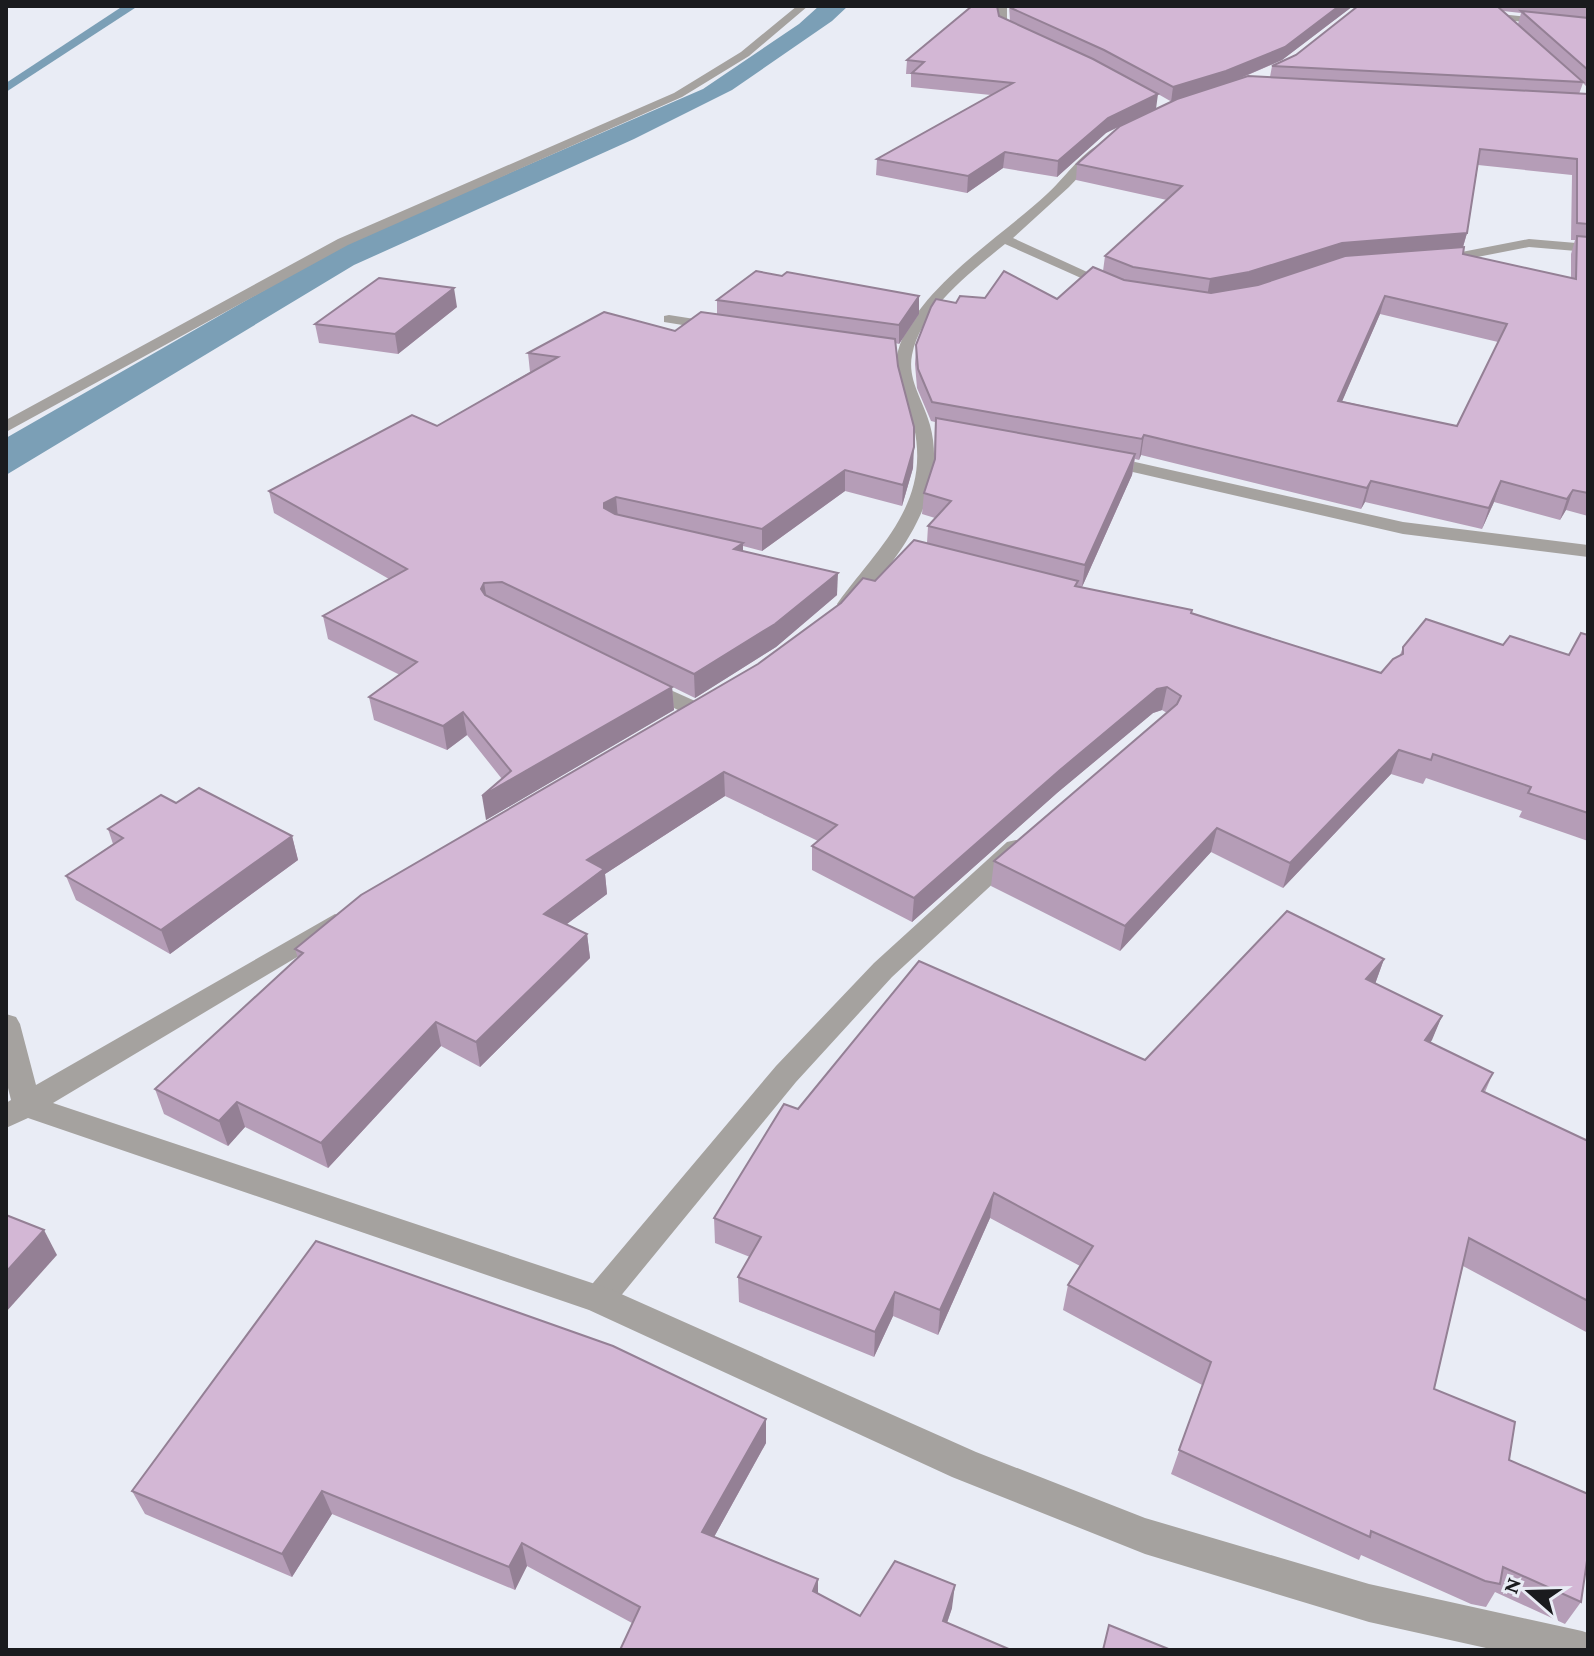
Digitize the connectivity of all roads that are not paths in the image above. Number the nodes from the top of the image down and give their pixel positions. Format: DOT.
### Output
graph roads {
  1 [pos="803,6"];
  2 [pos="1002,6"];
  3 [pos="1500,17"];
  4 [pos="1588,26"];
  5 [pos="1040,42"];
  6 [pos="1112,137"];
  7 [pos="1004,239"];
  8 [pos="1588,248"];
  9 [pos="1425,261"];
  10 [pos="1127,292"];
  11 [pos="669,319"];
  12 [pos="732,329"];
  13 [pos="6,427"];
  14 [pos="1089,457"];
  15 [pos="1588,551"];
  16 [pos="832,619"];
  17 [pos="625,675"];
  18 [pos="696,710"];
  19 [pos="1034,832"];
  20 [pos="355,912"];
  21 [pos="6,1024"];
  22 [pos="16,1112"];
  23 [pos="599,1299"];
  24 [pos="1582,1650"];
  1 -- 13 [label="street"];
  2 -- 5 [label="street"];
  3 -- 4 [label="street"];
  6 -- 7 [label="street"];
  7 -- 10 [label="street"];
  7 -- 16 [label="street"];
  8 -- 9 [label="street"];
  11 -- 12 [label="street"];
  14 -- 15 [label="street"];
  17 -- 18 [label="street"];
  19 -- 23 [label="street"];
  20 -- 22 [label="street"];
  21 -- 22 [label="street"];
  22 -- 23 [label="street"];
  23 -- 24 [label="street"];
}
